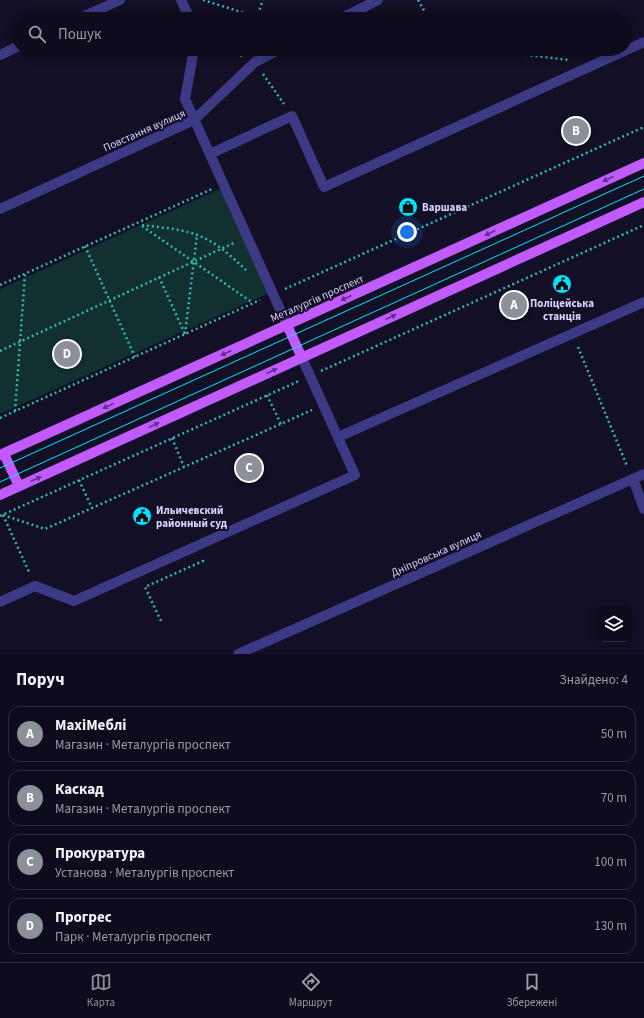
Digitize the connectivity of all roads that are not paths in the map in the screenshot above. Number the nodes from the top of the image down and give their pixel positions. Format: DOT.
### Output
graph roads {
  1 [pos="120,0"];
  2 [pos="181,0"];
  3 [pos="378,0"];
  4 [pos="93,12"];
  5 [pos="187,12"];
  6 [pos="354,12"];
  7 [pos="644,42"];
  8 [pos="632,47"];
  9 [pos="12,49"];
  10 [pos="0,55"];
  11 [pos="193,56"];
  12 [pos="267,56"];
  13 [pos="613,56"];
  14 [pos="194,120"];
  15 [pos="210,154"];
  16 [pos="644,163"];
  17 [pos="644,202"];
  18 [pos="0,209"];
  19 [pos="644,302"];
  20 [pos="287,325"];
  21 [pos="302,358"];
  22 [pos="338,437"];
  23 [pos="1,452"];
  24 [pos="644,474"];
  25 [pos="632,479"];
  26 [pos="19,486"];
  27 [pos="0,495"];
  28 [pos="644,509"];
  29 [pos="0,602"];
  30 [pos="238,654"];
  1 -- 4 [label="street"];
  2 -- 5 [label="street"];
  3 -- 6 [label="street"];
  7 -- 8 [label="street"];
  9 -- 10 [label="street"];
  11 -- 14 [label="street"];
  12 -- 14 [label="street, Повстання вулиця"];
  13 -- 15 [label="street"];
  14 -- 15 [label="street"];
  14 -- 18 [label="street, Повстання вулиця"];
  15 -- 20 [label="street"];
  16 -- 20 [label="main road, Металургів проспект, one-way"];
  21 -- 17 [label="main road, one-way"];
  19 -- 22 [label="street"];
  20 -- 21 [label="main road"];
  20 -- 23 [label="main road, Металургів проспект, one-way"];
  21 -- 22 [label="street"];
  26 -- 21 [label="main road, one-way"];
  22 -- 29 [label="street"];
  23 -- 26 [label="main road"];
  24 -- 25 [label="street, Дніпровська вулиця"];
  25 -- 28 [label="street"];
  25 -- 30 [label="street, Дніпровська вулиця"];
  26 -- 27 [label="main road"];
}
